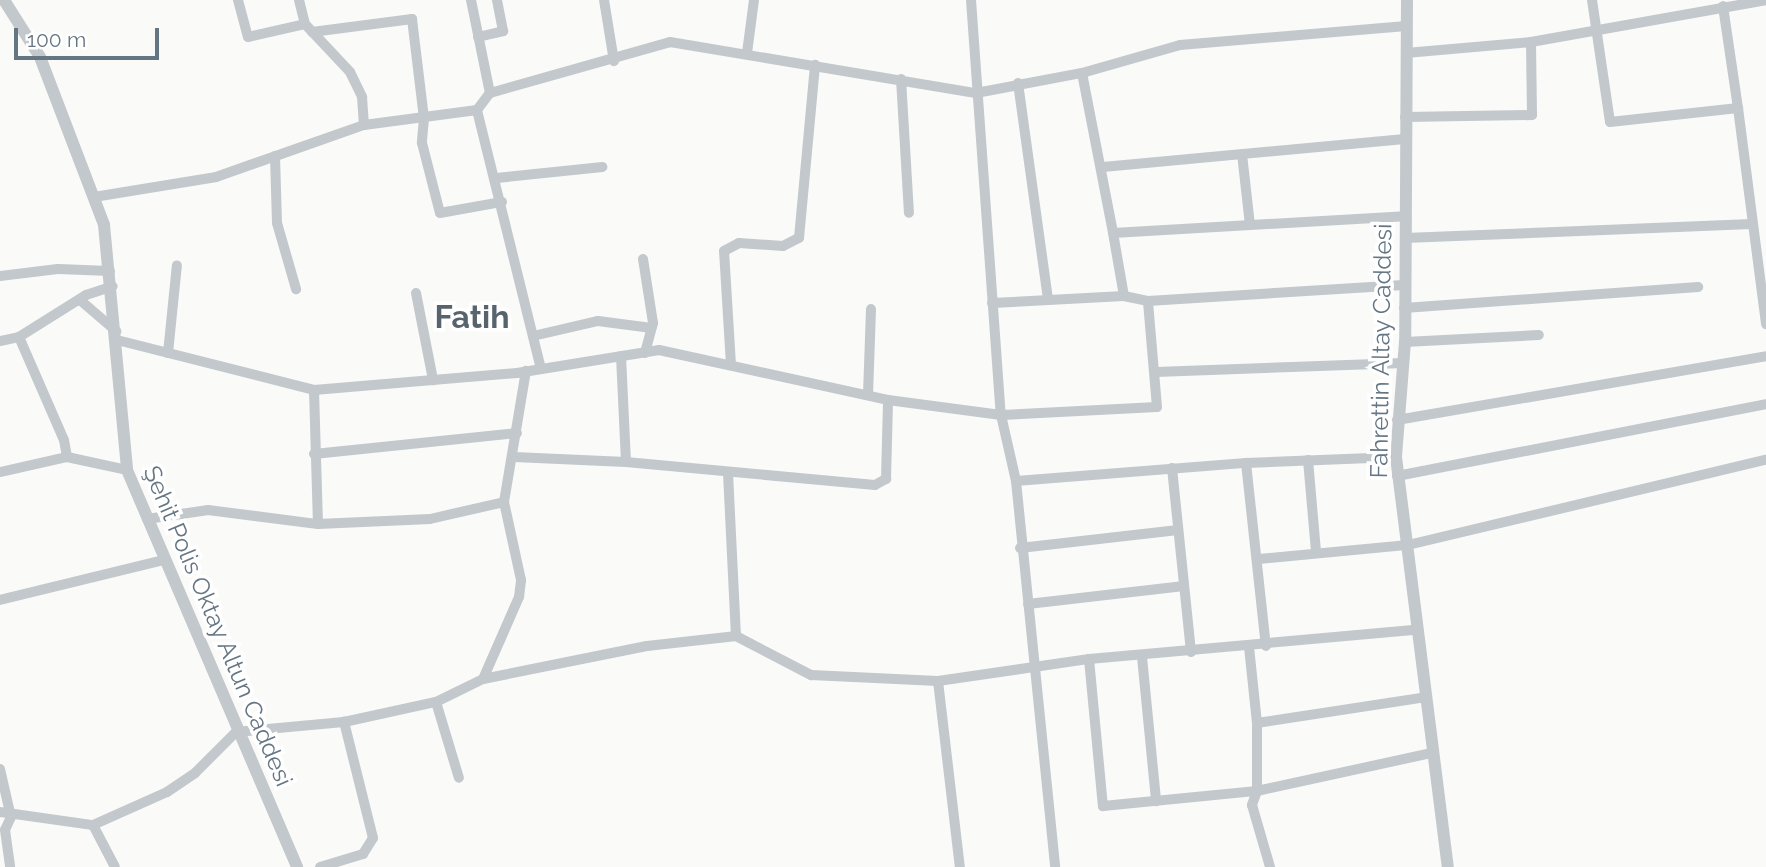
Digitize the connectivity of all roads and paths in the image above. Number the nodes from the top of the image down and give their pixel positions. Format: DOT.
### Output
graph roads {
  1 [pos="238,0"];
  2 [pos="299,0"];
  3 [pos="471,0"];
  4 [pos="497,0"];
  5 [pos="604,0"];
  6 [pos="754,0"];
  7 [pos="971,0"];
  8 [pos="1407,0"];
  9 [pos="1592,0"];
  10 [pos="1766,0"];
  11 [pos="3,2"];
  12 [pos="1723,6"];
  13 [pos="1406,26"];
  14 [pos="309,28"];
  15 [pos="1597,31"];
  16 [pos="478,37"];
  17 [pos="1531,42"];
  18 [pos="747,53"];
  19 [pos="1406,53"];
  20 [pos="614,61"];
  21 [pos="816,65"];
  22 [pos="1082,73"];
  23 [pos="901,79"];
  24 [pos="1018,83"];
  25 [pos="490,93"];
  26 [pos="976,93"];
  27 [pos="1738,108"];
  28 [pos="477,110"];
  29 [pos="1405,117"];
  30 [pos="424,118"];
  31 [pos="364,125"];
  32 [pos="1405,139"];
  33 [pos="1242,154"];
  34 [pos="275,156"];
  35 [pos="602,167"];
  36 [pos="1103,167"];
  37 [pos="497,178"];
  38 [pos="94,197"];
  39 [pos="502,202"];
  40 [pos="909,213"];
  41 [pos="1405,216"];
  42 [pos="1250,225"];
  43 [pos="1752,225"];
  44 [pos="1113,233"];
  45 [pos="1405,239"];
  46 [pos="643,259"];
  47 [pos="177,265"];
  48 [pos="110,271"];
  49 [pos="0,276"];
  50 [pos="1404,285"];
  51 [pos="113,286"];
  52 [pos="1698,287"];
  53 [pos="296,289"];
  54 [pos="416,293"];
  55 [pos="1124,296"];
  56 [pos="80,300"];
  57 [pos="1048,300"];
  58 [pos="1148,301"];
  59 [pos="992,303"];
  60 [pos="1404,308"];
  61 [pos="871,309"];
  62 [pos="1766,324"];
  63 [pos="652,328"];
  64 [pos="117,335"];
  65 [pos="1539,335"];
  66 [pos="533,336"];
  67 [pos="19,337"];
  68 [pos="0,341"];
  69 [pos="1405,342"];
  70 [pos="168,353"];
  71 [pos="645,353"];
  72 [pos="621,356"];
  73 [pos="1766,356"];
  74 [pos="1404,363"];
  75 [pos="731,365"];
  76 [pos="541,369"];
  77 [pos="526,371"];
  78 [pos="1156,372"];
  79 [pos="433,380"];
  80 [pos="314,390"];
  81 [pos="867,395"];
  82 [pos="888,400"];
  83 [pos="1766,404"];
  84 [pos="1001,415"];
  85 [pos="1397,420"];
  86 [pos="517,433"];
  87 [pos="314,454"];
  88 [pos="67,457"];
  89 [pos="514,457"];
  90 [pos="1396,457"];
  91 [pos="1308,460"];
  92 [pos="1766,460"];
  93 [pos="625,462"];
  94 [pos="1246,463"];
  95 [pos="1172,468"];
  96 [pos="127,470"];
  97 [pos="0,472"];
  98 [pos="728,473"];
  99 [pos="1397,476"];
  100 [pos="1016,481"];
  101 [pos="504,502"];
  102 [pos="147,519"];
  103 [pos="318,524"];
  104 [pos="1178,530"];
  105 [pos="1408,545"];
  106 [pos="1020,548"];
  107 [pos="1316,551"];
  108 [pos="1259,559"];
  109 [pos="164,560"];
  110 [pos="1184,586"];
  111 [pos="0,600"];
  112 [pos="1028,604"];
  113 [pos="1416,630"];
  114 [pos="736,636"];
  115 [pos="1266,646"];
  116 [pos="1249,648"];
  117 [pos="1191,652"];
  118 [pos="1142,657"];
  119 [pos="1089,659"];
  120 [pos="1036,670"];
  121 [pos="483,679"];
  122 [pos="938,681"];
  123 [pos="1426,697"];
  124 [pos="436,702"];
  125 [pos="344,722"];
  126 [pos="1257,723"];
  127 [pos="236,732"];
  128 [pos="1432,753"];
  129 [pos="0,769"];
  130 [pos="459,778"];
  131 [pos="1256,791"];
  132 [pos="1156,802"];
  133 [pos="6,815"];
  134 [pos="93,825"];
  135 [pos="10,867"];
  136 [pos="115,867"];
  137 [pos="297,867"];
  138 [pos="320,867"];
  139 [pos="960,867"];
  140 [pos="1055,867"];
  141 [pos="1270,867"];
  142 [pos="1448,867"];
  1 -- 14 [label="street"];
  2 -- 14 [label="street"];
  3 -- 16 [label="street"];
  4 -- 16 [label="street"];
  5 -- 20 [label="street"];
  6 -- 18 [label="street"];
  7 -- 26 [label="street"];
  8 -- 13 [label="street, Fahrettin Altay Caddesi"];
  9 -- 15 [label="street"];
  10 -- 12 [label="street"];
  11 -- 38 [label="street, Şehit Polis Oktay Altun Caddesi"];
  12 -- 15 [label="street"];
  12 -- 27 [label="street"];
  13 -- 19 [label="street, Fahrettin Altay Caddesi"];
  13 -- 22 [label="street"];
  14 -- 30 [label="street"];
  14 -- 31 [label="street"];
  15 -- 17 [label="street"];
  15 -- 27 [label="street"];
  16 -- 25 [label="street"];
  17 -- 19 [label="street"];
  17 -- 29 [label="street"];
  18 -- 20 [label="street"];
  18 -- 21 [label="street"];
  19 -- 29 [label="street, Fahrettin Altay Caddesi"];
  20 -- 25 [label="street"];
  21 -- 23 [label="street"];
  21 -- 75 [label="street"];
  22 -- 24 [label="street"];
  22 -- 36 [label="street"];
  23 -- 26 [label="street"];
  23 -- 40 [label="street"];
  24 -- 26 [label="street"];
  24 -- 57 [label="street"];
  25 -- 28 [label="street"];
  26 -- 59 [label="street"];
  27 -- 43 [label="street"];
  28 -- 30 [label="street"];
  28 -- 37 [label="street"];
  29 -- 32 [label="street, Fahrettin Altay Caddesi"];
  30 -- 31 [label="street"];
  30 -- 39 [label="street"];
  31 -- 34 [label="street"];
  32 -- 33 [label="street"];
  32 -- 41 [label="street, Fahrettin Altay Caddesi"];
  33 -- 36 [label="street"];
  33 -- 42 [label="street"];
  34 -- 38 [label="street"];
  34 -- 53 [label="street"];
  35 -- 37 [label="street"];
  36 -- 44 [label="street"];
  37 -- 39 [label="street"];
  38 -- 48 [label="street, Şehit Polis Oktay Altun Caddesi"];
  39 -- 66 [label="street"];
  41 -- 42 [label="street"];
  41 -- 45 [label="street, Fahrettin Altay Caddesi"];
  42 -- 44 [label="street"];
  43 -- 45 [label="street"];
  43 -- 62 [label="street"];
  44 -- 55 [label="street"];
  45 -- 50 [label="street, Fahrettin Altay Caddesi"];
  46 -- 63 [label="street"];
  47 -- 70 [label="street"];
  48 -- 49 [label="street"];
  48 -- 51 [label="street, Şehit Polis Oktay Altun Caddesi"];
  50 -- 58 [label="street"];
  50 -- 60 [label="street, Fahrettin Altay Caddesi"];
  51 -- 56 [label="street"];
  51 -- 64 [label="street, Şehit Polis Oktay Altun Caddesi"];
  52 -- 60 [label="street"];
  54 -- 79 [label="street"];
  55 -- 57 [label="street"];
  55 -- 58 [label="street"];
  56 -- 64 [label="street"];
  56 -- 67 [label="street"];
  57 -- 59 [label="street"];
  58 -- 78 [label="street"];
  59 -- 84 [label="street"];
  60 -- 69 [label="street, Fahrettin Altay Caddesi"];
  61 -- 81 [label="street"];
  63 -- 66 [label="street"];
  63 -- 71 [label="street"];
  64 -- 70 [label="street"];
  64 -- 96 [label="street, Şehit Polis Oktay Altun Caddesi"];
  65 -- 69 [label="street"];
  66 -- 76 [label="street"];
  67 -- 68 [label="street"];
  67 -- 88 [label="street"];
  69 -- 74 [label="street, Fahrettin Altay Caddesi"];
  70 -- 80 [label="street"];
  71 -- 72 [label="street"];
  71 -- 75 [label="street"];
  72 -- 76 [label="street"];
  72 -- 93 [label="street"];
  73 -- 85 [label="street"];
  74 -- 78 [label="street"];
  74 -- 85 [label="street, Fahrettin Altay Caddesi"];
  75 -- 81 [label="street"];
  76 -- 77 [label="street"];
  77 -- 79 [label="street"];
  77 -- 86 [label="street"];
  78 -- 84 [label="street"];
  79 -- 80 [label="street"];
  80 -- 87 [label="street"];
  81 -- 82 [label="street"];
  82 -- 84 [label="street"];
  82 -- 98 [label="street"];
  83 -- 99 [label="street"];
  84 -- 100 [label="street"];
  85 -- 90 [label="street, Fahrettin Altay Caddesi"];
  86 -- 87 [label="street"];
  86 -- 89 [label="street"];
  87 -- 103 [label="street"];
  88 -- 96 [label="street"];
  88 -- 97 [label="street"];
  89 -- 93 [label="street"];
  89 -- 101 [label="street"];
  90 -- 91 [label="street"];
  90 -- 99 [label="street, Fahrettin Altay Caddesi"];
  91 -- 94 [label="street"];
  91 -- 107 [label="street"];
  92 -- 105 [label="street"];
  93 -- 98 [label="street"];
  94 -- 95 [label="street"];
  94 -- 108 [label="street"];
  95 -- 100 [label="street"];
  95 -- 104 [label="street"];
  96 -- 102 [label="street, Şehit Polis Oktay Altun Caddesi"];
  98 -- 114 [label="street"];
  99 -- 105 [label="street, Fahrettin Altay Caddesi"];
  100 -- 106 [label="street"];
  101 -- 103 [label="street"];
  101 -- 121 [label="street"];
  102 -- 103 [label="street"];
  102 -- 109 [label="street, Şehit Polis Oktay Altun Caddesi"];
  104 -- 106 [label="street"];
  104 -- 110 [label="street"];
  105 -- 107 [label="street"];
  105 -- 113 [label="street, Fahrettin Altay Caddesi"];
  106 -- 112 [label="street"];
  107 -- 108 [label="street"];
  108 -- 115 [label="street"];
  109 -- 111 [label="street"];
  109 -- 127 [label="street, Şehit Polis Oktay Altun Caddesi"];
  110 -- 112 [label="street"];
  110 -- 117 [label="street"];
  112 -- 120 [label="street"];
  113 -- 115 [label="street"];
  113 -- 123 [label="street, Fahrettin Altay Caddesi"];
  114 -- 121 [label="street"];
  114 -- 122 [label="street"];
  115 -- 116 [label="street"];
  116 -- 117 [label="street"];
  116 -- 126 [label="street"];
  117 -- 118 [label="street"];
  118 -- 119 [label="street"];
  118 -- 132 [label="street"];
  119 -- 120 [label="street"];
  119 -- 132 [label="street"];
  120 -- 122 [label="street"];
  120 -- 140 [label="street"];
  121 -- 124 [label="street"];
  122 -- 139 [label="street"];
  123 -- 126 [label="street"];
  123 -- 128 [label="street, Fahrettin Altay Caddesi"];
  124 -- 125 [label="street"];
  124 -- 130 [label="street"];
  125 -- 127 [label="street"];
  125 -- 138 [label="street"];
  126 -- 131 [label="street"];
  127 -- 134 [label="street"];
  127 -- 137 [label="street, Şehit Polis Oktay Altun Caddesi"];
  128 -- 131 [label="street"];
  128 -- 142 [label="street, Fahrettin Altay Caddesi"];
  129 -- 133 [label="street"];
  131 -- 132 [label="street"];
  131 -- 141 [label="street"];
  133 -- 134 [label="street"];
  133 -- 135 [label="street"];
  134 -- 136 [label="street"];
}
